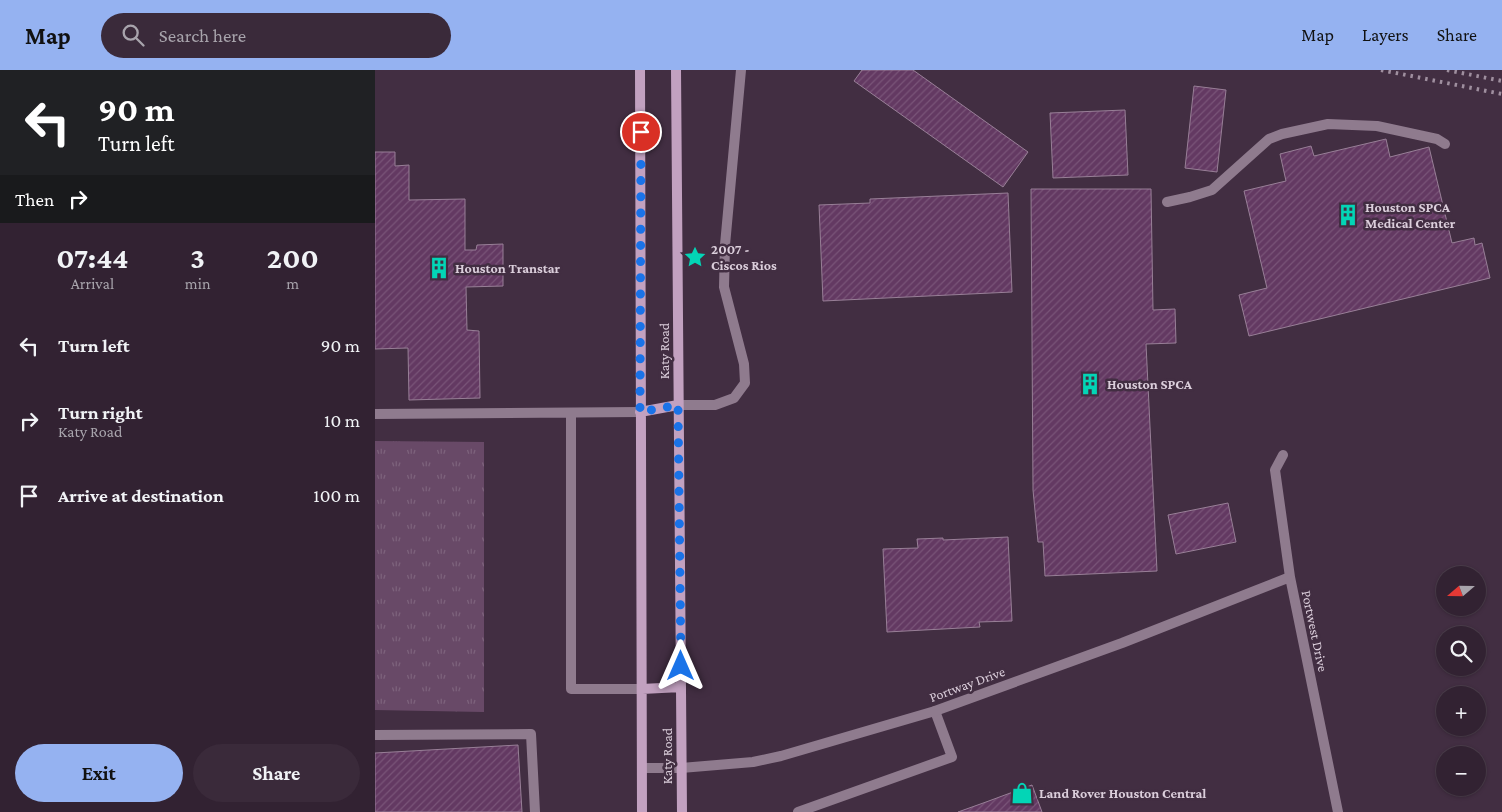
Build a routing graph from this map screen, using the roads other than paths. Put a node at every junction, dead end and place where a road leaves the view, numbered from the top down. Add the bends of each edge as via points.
1 (640, 70) edge
2 (676, 70) edge
3 (741, 70) edge
4 (1445, 144) dead end
5 (1167, 202) dead end
6 (678, 405) junction
7 (640, 412) junction
8 (375, 414) edge
9 (571, 414) junction
10 (1283, 455) dead end
11 (1290, 576) junction
12 (681, 687) junction
13 (642, 689) junction
14 (935, 711) junction
15 (375, 735) edge
16 (642, 768) junction
17 (681, 768) junction
18 (535, 812) edge
19 (642, 812) edge
20 (682, 812) edge
21 (798, 812) edge
22 (1338, 812) edge

1 - 7 main road, Katy Road
2 - 6 main road, Katy Road
3 - 6 street via 724,287 744,364 745,383 734,398 715,405
4 - 5 street via 1437,139 1377,126 1328,124 1269,139 1212,190
6 - 7 main road
6 - 12 main road, Katy Road
7 - 9 street
7 - 13 main road, Katy Road
8 - 9 street
9 - 13 street via 571,689
10 - 11 street, Portwest Drive via 1275,470
11 - 14 street, Portway Drive via 1122,643
11 - 22 street, Portwest Drive
12 - 13 main road
12 - 17 main road, Katy Road
13 - 16 main road, Katy Road
14 - 17 street, Portway Drive via 781,756 753,762
14 - 21 street via 952,757
15 - 18 street via 531,734
16 - 17 street, Portway Drive
16 - 19 main road, Katy Road
17 - 20 main road, Katy Road

